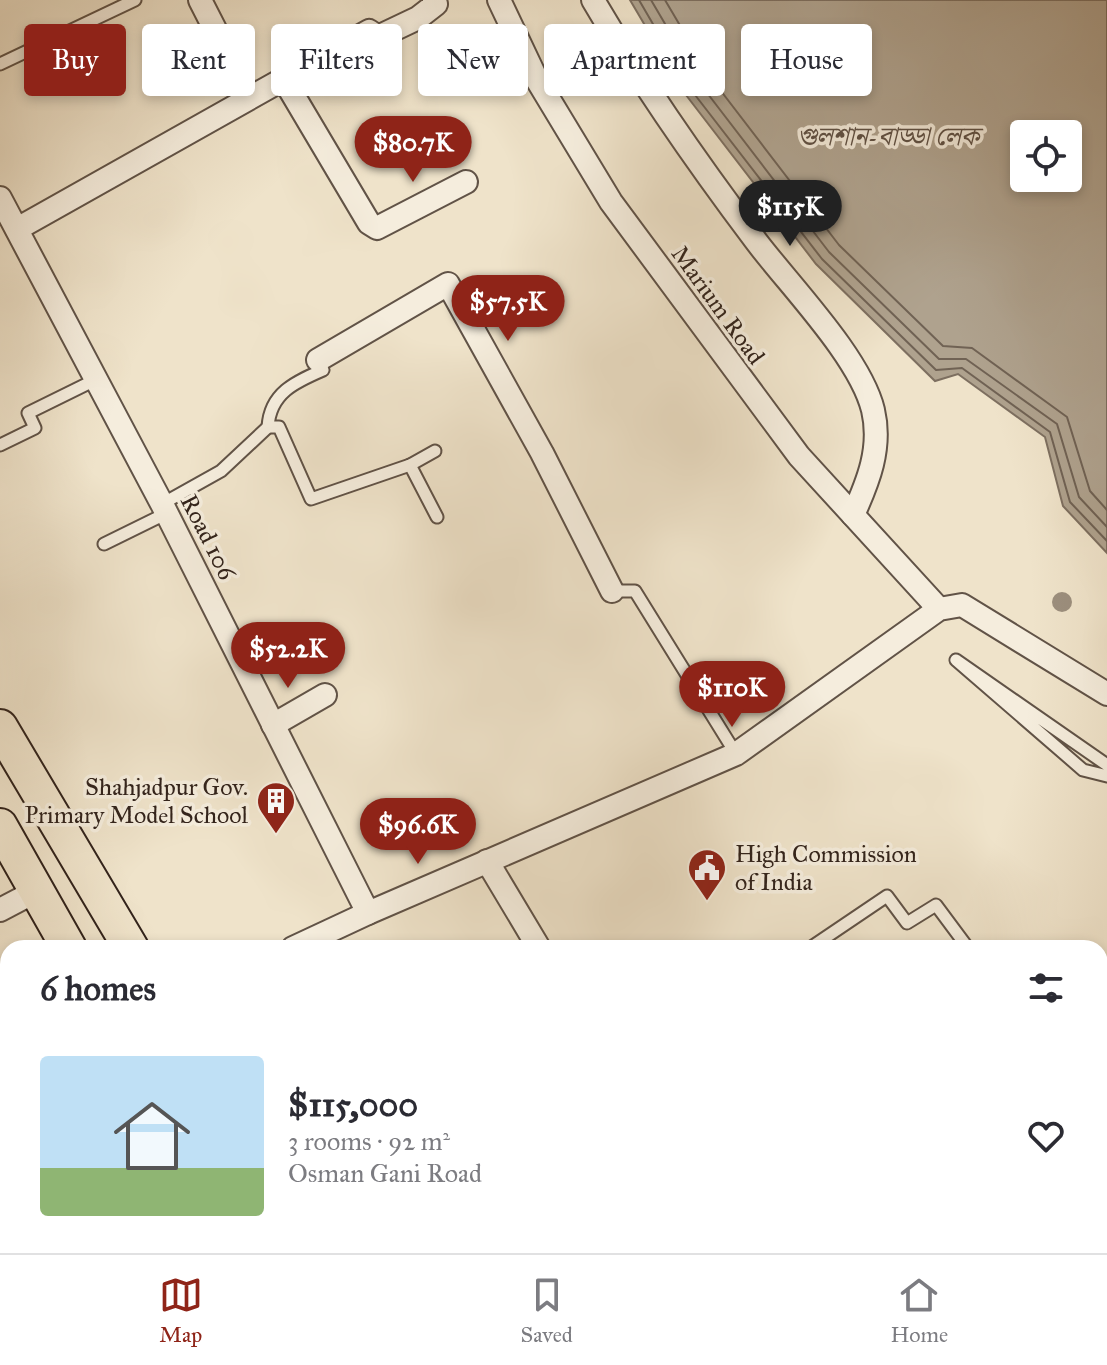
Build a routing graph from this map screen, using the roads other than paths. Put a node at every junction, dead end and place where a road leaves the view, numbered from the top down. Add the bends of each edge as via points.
1 (135, 0) edge
2 (200, 0) edge
3 (434, 0) edge
4 (499, 0) edge
5 (593, 0) edge
6 (212, 24) edge
7 (402, 26) edge
8 (0, 64) edge
9 (249, 96) edge
10 (294, 96) edge
11 (466, 182) dead end
12 (0, 198) edge
13 (17, 229) junction
14 (318, 360) joint
15 (95, 380) junction
16 (268, 427) junction
17 (0, 445) edge
18 (435, 451) dead end
19 (410, 465) junction
20 (164, 508) junction
21 (853, 515) junction
22 (437, 517) dead end
23 (104, 544) dead end
24 (612, 591) joint
25 (939, 609) junction
26 (1107, 694) edge
27 (325, 695) dead end
28 (273, 725) junction
29 (0, 727) edge
30 (736, 754) junction
31 (1107, 765) edge
32 (1107, 776) edge
33 (0, 826) edge
34 (487, 861) junction
35 (38, 890) junction
36 (0, 910) edge
37 (368, 913) junction
38 (65, 940) edge
39 (126, 940) edge
40 (310, 940) edge
41 (534, 940) edge
42 (822, 940) edge
43 (962, 940) edge

1 - 8 lane
2 - 6 street
3 - 7 street via 431,9
4 - 21 street, Marium Road via 536,78 611,202 799,456
5 - 21 street via 699,164 851,363 873,409 876,443 868,482
9 - 13 street
10 - 11 street via 369,223 377,228
12 - 13 street, Road 106
13 - 15 street, Road 106
14 - 16 lane via 323,370 286,387 269,412
14 - 24 street via 448,284
15 - 17 lane via 28,413 35,428
15 - 20 street, Road 106
16 - 19 lane via 279,427 290,445 311,499
16 - 20 lane via 221,471
18 - 19 lane
19 - 22 lane
20 - 23 lane
20 - 28 street, Road 106
21 - 25 street, Marium Road
24 - 30 lane via 635,591
25 - 26 street via 962,605
25 - 30 street
27 - 28 street
28 - 37 street, Road 106
29 - 39 main road
30 - 34 street
31 - 32 lane via 956,660 1083,770
33 - 35 main road
34 - 37 street
34 - 41 street
35 - 36 street
35 - 38 main road
37 - 40 street
42 - 43 lane via 887,896 907,923 936,905

